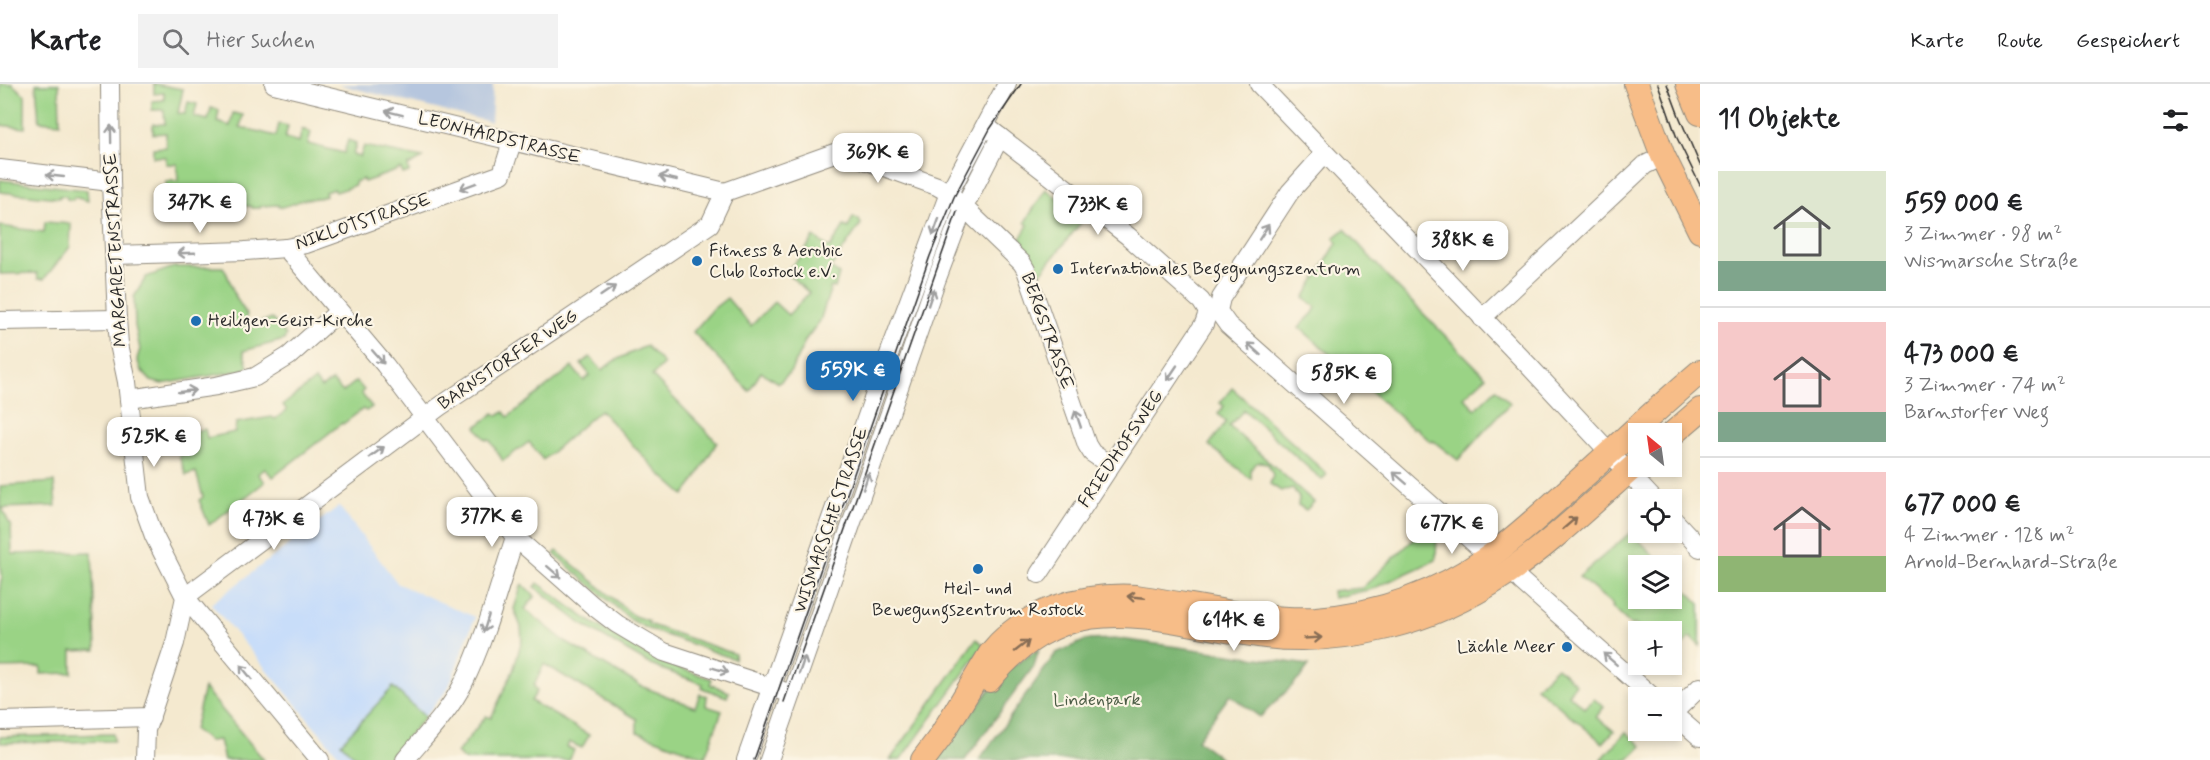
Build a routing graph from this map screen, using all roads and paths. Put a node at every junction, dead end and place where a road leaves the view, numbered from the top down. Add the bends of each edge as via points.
1 (110, 84) edge
2 (274, 84) edge
3 (1007, 84) edge
4 (1259, 84) edge
5 (1636, 84) edge
6 (1688, 84) edge
7 (1700, 113) edge
8 (985, 125) junction
9 (1000, 137) junction
10 (512, 142) junction
11 (1325, 153) junction
12 (1663, 156) junction
13 (0, 169) edge
14 (111, 182) junction
15 (724, 192) junction
16 (949, 193) junction
17 (964, 207) junction
18 (1700, 231) edge
19 (286, 248) junction
20 (115, 255) junction
21 (338, 312) junction
22 (1482, 318) junction
23 (117, 319) junction
24 (0, 321) edge
25 (1700, 372) edge
26 (129, 399) junction
27 (1700, 410) edge
28 (425, 417) junction
29 (1682, 426) edge
30 (1610, 452) junction
31 (1628, 464) edge
32 (1110, 465) junction
33 (1628, 471) edge
34 (1682, 529) edge
35 (514, 537) junction
36 (1700, 548) edge
37 (1490, 556) junction
38 (1513, 570) junction
39 (1038, 574) dead end
40 (185, 597) junction
41 (772, 687) junction
42 (1641, 687) edge
43 (1700, 687) edge
44 (792, 694) junction
45 (1682, 703) edge
46 (151, 717) junction
47 (0, 720) edge
48 (1682, 721) edge
49 (941, 736) junction
50 (1700, 737) edge
51 (145, 760) edge
52 (320, 760) edge
53 (405, 760) edge
54 (746, 760) edge
55 (769, 760) edge
56 (923, 760) edge

14 -> 1 street, MARGARETENSTRASSE
10 -> 2 street, LEONHARDSTRASSE
3 - 8 street, WISMARSCHE STRASSE
4 - 11 street
5 - 12 main road
6 - 7 main road
8 - 9 street
8 - 16 street, WISMARSCHE STRASSE
9 - 17 street, WISMARSCHE STRASSE
9 -> 32 street, FRIEDHOFSWEG via 1128,236 1208,312 1204,324
15 -> 10 street, LEONHARDSTRASSE
10 -> 19 street, NIKLOTSTRASSE via 502,174
11 - 22 street
37 -> 11 street via 1223,322 1218,311 1221,298 1290,192
12 - 18 main road
12 - 22 street via 1645,165
14 -> 13 street
14 - 20 street, MARGARETENSTRASSE
15 - 16 street, BERGSTRASSE via 840,151
28 -> 15 street, BARNSTORFER WEG via 710,224
16 - 17 street, BERGSTRASSE
16 -> 41 street, WISMARSCHE STRASSE
32 -> 17 street, BERGSTRASSE via 1087,445 1026,270
44 -> 17 street, WISMARSCHE STRASSE
19 -> 20 street, NIKLOTSTRASSE
19 - 21 street
20 - 23 street, MARGARETENSTRASSE
26 -> 21 street via 255,377 289,356
21 -> 28 street
22 - 30 street
23 - 24 street
23 - 26 street, MARGARETENSTRASSE
25 - 30 main road
26 - 40 street, MARGARETENSTRASSE via 140,497 154,536
27 - 29 main road
28 - 35 street
40 -> 28 street, BARNSTORFER WEG
30 - 31 street
30 - 37 main road
32 - 39 street, FRIEDHOFSWEG
38 -> 33 main road
34 - 36 street
35 -> 41 street via 592,605 645,641 664,652
35 -> 53 street via 463,685
37 -> 49 main road via 1434,588 1400,602 1364,613 1315,619 1274,618 1119,596 1078,600 1055,607 1001,641
42 -> 38 street via 1528,588
49 -> 38 main road via 1011,655 1033,639 1074,620 1127,614 1265,636 1316,638 1367,632 1422,617 1469,597
40 - 46 street
52 -> 40 street, MARGARETENSTRASSE
41 - 44 street
41 - 54 street, WISMARSCHE STRASSE
43 - 45 street
44 - 55 street, WISMARSCHE STRASSE
46 - 47 street
46 - 51 street
48 - 50 street
49 - 56 main road

